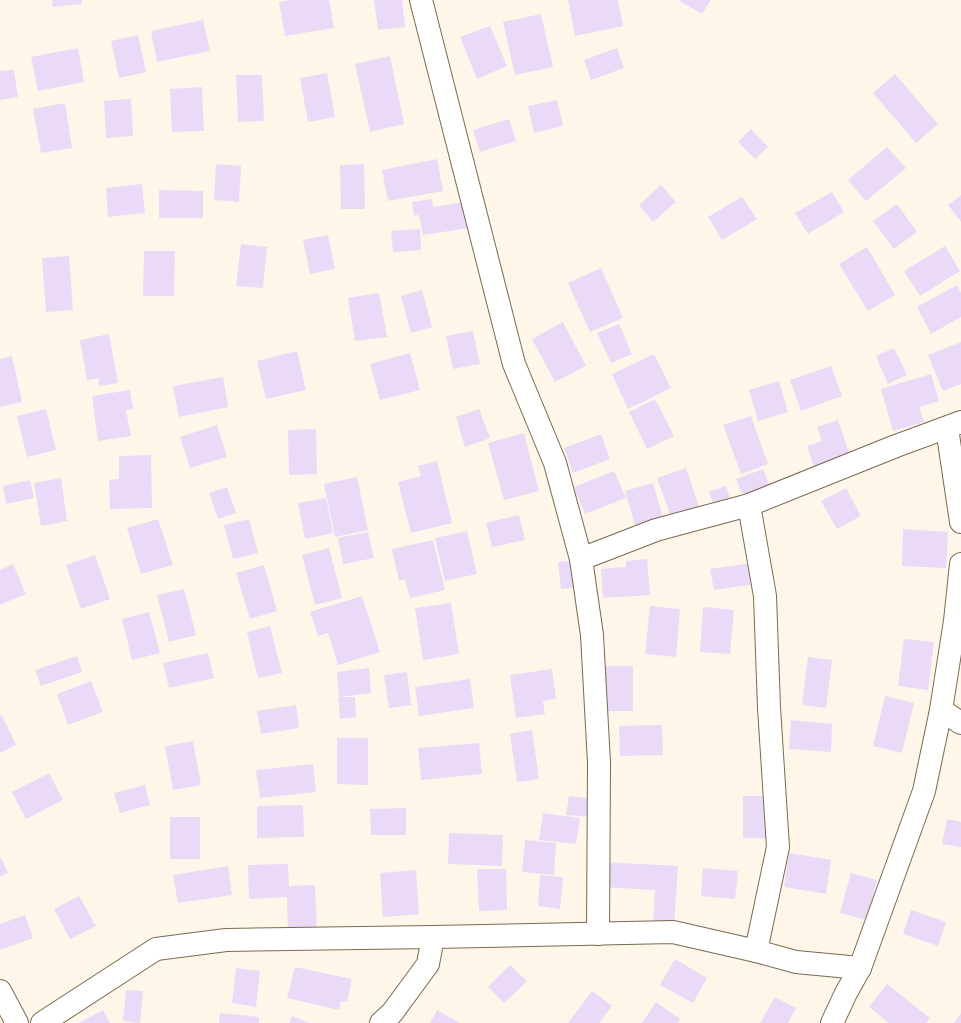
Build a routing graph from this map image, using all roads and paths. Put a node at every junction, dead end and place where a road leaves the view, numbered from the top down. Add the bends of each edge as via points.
1 (422, 0) edge
2 (954, 425) edge
3 (749, 505) junction
4 (961, 522) edge
5 (581, 559) junction
6 (961, 564) edge
7 (941, 710) junction
8 (961, 722) edge
9 (598, 934) junction
10 (433, 937) junction
11 (756, 951) junction
12 (860, 968) junction
13 (0, 991) edge
14 (393, 1020) edge
15 (17, 1023) edge
16 (42, 1023) edge
17 (832, 1023) edge

1 - 5 street via 514,364 555,463
2 - 3 street
2 - 4 street
3 - 5 street via 656,530
3 - 11 street via 765,596 778,847
5 - 9 street via 592,635 599,763
6 - 7 street
7 - 8 street
7 - 12 street via 924,791
9 - 10 street
9 - 11 street via 673,932
10 - 14 street via 428,964
10 - 16 street via 226,940 156,949
11 - 12 street via 796,962
12 - 17 street
13 - 15 street

